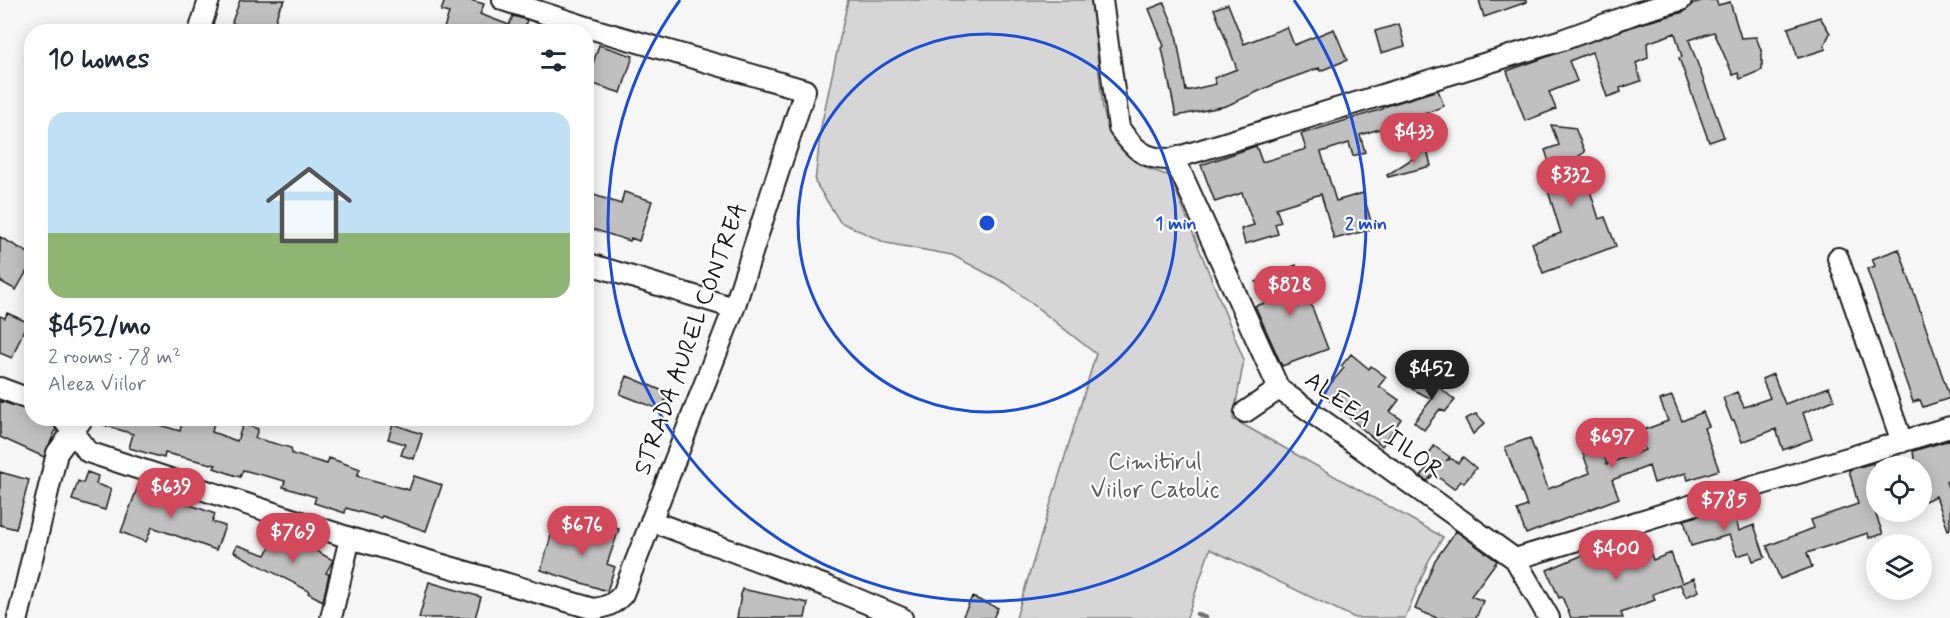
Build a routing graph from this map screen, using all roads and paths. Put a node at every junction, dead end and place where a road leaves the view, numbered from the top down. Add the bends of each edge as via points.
1 (209, 0) edge
2 (503, 0) edge
3 (1102, 0) edge
4 (1681, 0) edge
5 (202, 24) edge
6 (577, 24) edge
7 (594, 29) edge
8 (1172, 159) junction
9 (1838, 258) dead end
10 (594, 265) edge
11 (734, 308) junction
12 (0, 388) edge
13 (1279, 389) junction
14 (24, 397) edge
15 (1245, 412) dead end
16 (71, 426) edge
17 (75, 426) edge
18 (1950, 427) edge
19 (1902, 442) junction
20 (651, 521) junction
21 (350, 538) junction
22 (1515, 559) junction
23 (18, 618) edge
24 (331, 618) edge
25 (902, 618) edge
26 (1549, 618) edge

1 - 5 street
2 - 6 street, STRADA AUREL CONTREA
3 - 8 street via 1119,128 1142,153 1151,158
4 - 8 street
7 - 11 street, STRADA AUREL CONTREA via 805,90
8 - 13 street, ALEEA VIILOR
9 - 19 street
10 - 11 street
11 - 20 street, STRADA AUREL CONTREA
12 - 14 street
13 - 15 street
13 - 22 street, ALEEA VIILOR
16 - 23 street via 57,453
17 - 21 street via 88,452
18 - 19 street
19 - 22 street
20 - 21 street, STRADA AUREL CONTREA via 623,594 607,607 594,609
20 - 25 street
21 - 24 street
22 - 26 street, ALEEA VIILOR

